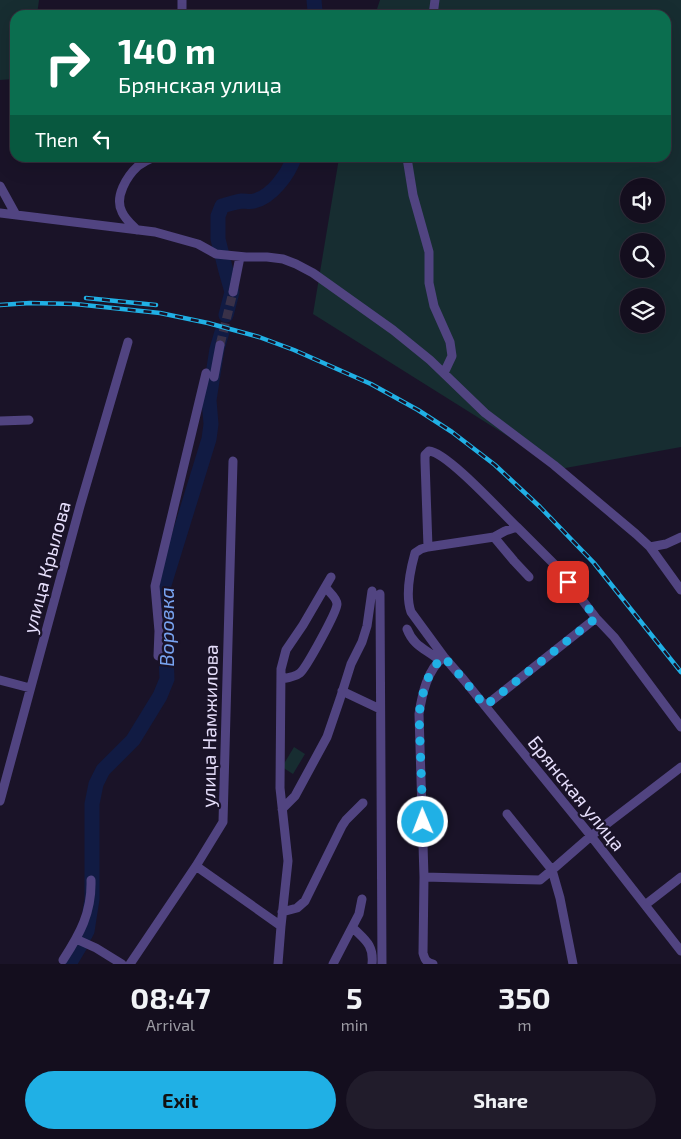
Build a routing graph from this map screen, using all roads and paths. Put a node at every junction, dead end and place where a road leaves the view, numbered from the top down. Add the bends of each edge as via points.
1 (146, 162) edge
2 (408, 162) edge
3 (0, 186) edge
4 (0, 212) edge
5 (16, 216) junction
6 (137, 230) junction
7 (240, 257) junction
8 (233, 292) tunnel mouth
9 (128, 342) dead end
10 (220, 345) tunnel mouth
11 (444, 373) junction
12 (29, 420) dead end
13 (0, 421) edge
14 (232, 461) dead end
15 (517, 527) junction
16 (494, 537) junction
17 (681, 537) edge
18 (650, 547) junction
19 (428, 548) junction
20 (331, 577) dead end
21 (529, 577) dead end
22 (326, 588) junction
23 (681, 590) edge
24 (596, 618) junction
25 (408, 628) dead end
26 (158, 656) dead end
27 (442, 659) junction
28 (281, 679) junction
29 (0, 680) edge
30 (30, 688) junction
31 (342, 691) junction
32 (485, 706) junction
33 (380, 708) junction
34 (681, 726) edge
35 (681, 768) edge
36 (0, 801) edge
37 (363, 803) dead end
38 (282, 809) junction
39 (507, 814) dead end
40 (592, 836) junction
41 (196, 866) junction
42 (552, 870) junction
43 (424, 877) junction
44 (681, 877) edge
45 (91, 880) dead end
46 (362, 899) dead end
47 (646, 905) junction
48 (282, 912) junction
49 (281, 926) junction
50 (353, 928) junction
51 (76, 939) junction
52 (681, 951) edge
53 (63, 960) dead end
54 (122, 964) edge
55 (130, 964) edge
56 (278, 964) edge
57 (333, 964) edge
58 (372, 964) edge
59 (382, 964) edge
60 (433, 964) edge
61 (572, 964) edge

1 - 6 street via 128,178 120,200 120,210
2 - 11 street via 413,196 429,252 429,283 434,306 450,342 452,356
3 - 5 street
4 - 5 street
5 - 6 street
6 - 7 street via 198,244 216,254
7 - 8 street
7 - 11 street via 283,260 313,272 393,330
9 - 30 street, улица Крылова
10 - 26 street via 156,586
11 - 18 street via 485,413 554,465
12 - 13 street
14 - 41 street, улица Намжилова via 223,822
15 - 16 street
15 - 19 street via 455,467 436,453 429,452 425,455
15 - 24 street via 557,567
16 - 19 street
16 - 21 street
17 - 18 street
18 - 23 street
19 - 27 street via 415,553 408,604
20 - 22 street
22 - 28 street via 286,650
22 - 28 street via 337,601 328,624 305,668 298,674
24 - 32 street
24 - 34 street
25 - 27 street via 416,644
27 - 32 street, Брянская улица
27 - 43 street via 429,676 419,714
28 - 38 street
29 - 30 street
30 - 36 street, улица Крылова
31 - 33 street
31 - 33 street via 362,642 376,592
31 - 38 street via 327,737 294,796
32 - 40 street, Брянская улица
33 - 59 street
35 - 40 street
37 - 48 street via 342,826 305,901 297,908
38 - 48 street via 288,861
39 - 42 street
40 - 42 street
40 - 47 street, Брянская улица
41 - 49 street
41 - 55 street, улица Намжилова
42 - 43 street via 540,880
42 - 61 street
43 - 60 street via 423,953 425,960
44 - 47 street
45 - 51 street via 88,910
46 - 50 street
47 - 52 street, Брянская улица
48 - 49 street
49 - 56 street
50 - 57 street
50 - 58 street via 369,945
51 - 53 street
51 - 54 street

